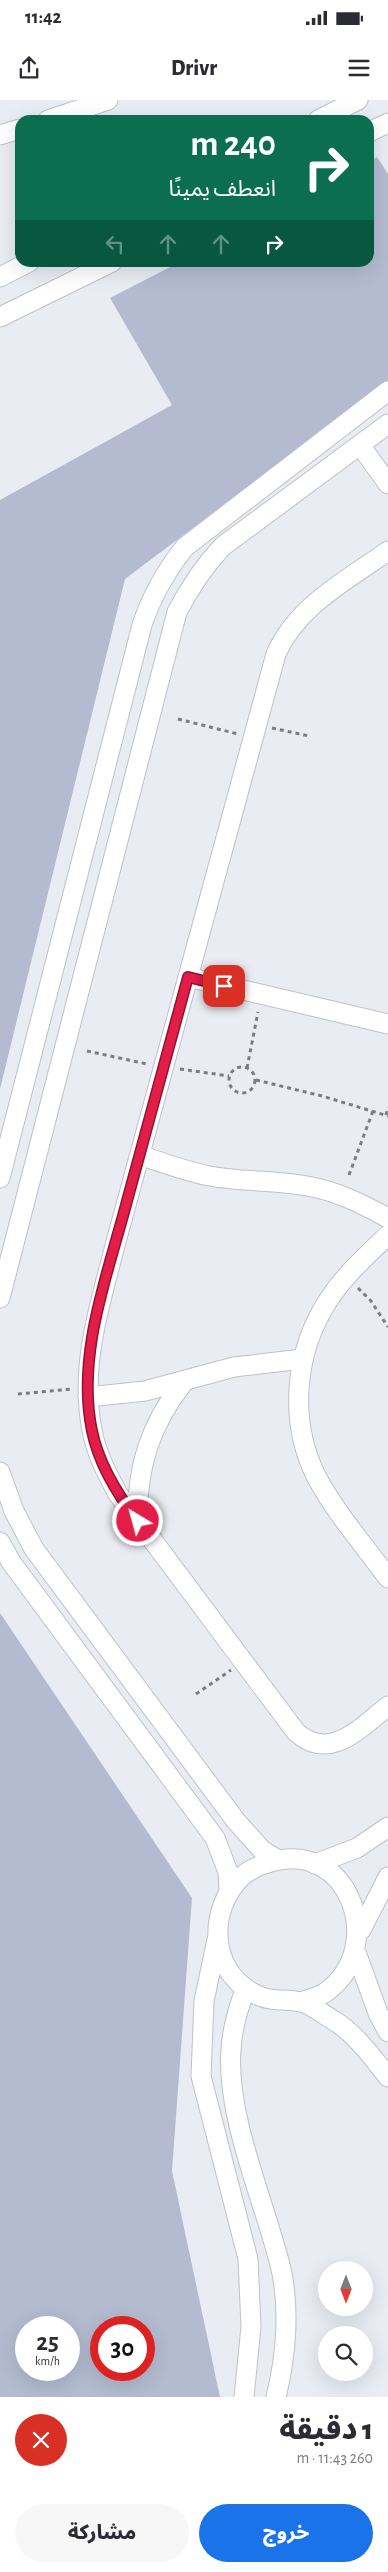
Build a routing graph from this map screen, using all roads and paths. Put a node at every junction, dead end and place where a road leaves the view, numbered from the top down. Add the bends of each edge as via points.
1 (108, 100) edge
2 (358, 100) edge
3 (63, 115) edge
4 (328, 115) edge
5 (388, 123) edge
6 (15, 130) edge
7 (374, 130) edge
8 (0, 135) edge
9 (19, 267) edge
10 (88, 268) edge
11 (0, 277) edge
12 (0, 317) edge
13 (388, 391) edge
14 (386, 431) edge
15 (360, 445) junction
16 (388, 484) edge
17 (388, 551) edge
18 (178, 719) dead end
19 (255, 731) junction
20 (309, 736) dead end
21 (188, 977) junction
22 (258, 1012) dead end
23 (388, 1024) edge
24 (87, 1051) dead end
25 (164, 1067) junction
26 (247, 1068) junction
27 (229, 1076) junction
28 (256, 1080) junction
29 (388, 1107) edge
30 (373, 1111) junction
31 (387, 1116) edge
32 (140, 1155) junction
33 (349, 1175) dead end
34 (0, 1178) edge
35 (388, 1218) edge
36 (388, 1235) edge
37 (347, 1276) junction
38 (0, 1298) edge
39 (388, 1327) edge
40 (303, 1359) junction
41 (183, 1383) junction
42 (88, 1393) junction
43 (18, 1394) dead end
44 (0, 1472) edge
45 (138, 1521) junction
46 (0, 1542) edge
47 (388, 1578) edge
48 (244, 1661) junction
49 (196, 1694) dead end
50 (388, 1706) edge
51 (388, 1827) edge
52 (278, 1860) junction
53 (315, 1864) junction
54 (388, 1877) edge
55 (229, 1890) junction
56 (361, 1930) junction
57 (217, 1939) junction
58 (357, 1955) junction
59 (246, 1988) junction
60 (302, 2002) junction
61 (388, 2032) edge
62 (388, 2077) edge
63 (244, 2397) edge
64 (276, 2397) edge

1 - 3 street
2 - 4 street
5 - 7 street
6 - 8 street
9 - 11 street
10 - 12 street
13 - 34 street via 185,547 166,570 151,597
14 - 15 street
15 - 16 street
15 - 38 street via 223,546 204,566 177,612
17 - 19 street via 312,606 287,632 276,654
18 - 19 path
19 - 20 path
19 - 21 street
21 - 23 street
21 - 25 street
22 - 26 path
24 - 25 path
25 - 27 path
25 - 32 street
26 - 27 path via 235,1069
26 - 28 path
27 - 28 path via 232,1089 240,1093 253,1089
28 - 30 path
29 - 31 path
30 - 31 path
30 - 33 path
32 - 35 street via 208,1176 324,1189 346,1196
32 - 42 street via 95,1326 88,1361
36 - 37 street
37 - 39 path via 371,1301
37 - 40 street via 318,1317
40 - 41 street via 234,1367
40 - 47 street via 300,1418 308,1456 325,1492
41 - 42 street via 145,1392
41 - 45 street via 158,1418 145,1451 139,1479
42 - 43 path
42 - 45 street via 92,1431 102,1464
44 - 52 street via 14,1511 34,1548 236,1821 262,1850
45 - 48 street
46 - 55 street via 81,1659 215,1838 228,1872
48 - 49 path
48 - 50 street via 296,1732 309,1741 326,1744 342,1741
51 - 53 street via 357,1848
52 - 53 street
52 - 55 street via 242,1876
53 - 56 street via 348,1890 357,1909
54 - 56 street
55 - 57 street via 221,1905
56 - 58 street
57 - 59 street via 221,1956 233,1977
57 - 63 street via 204,2001 201,2076 248,2260 250,2327
58 - 60 street via 344,1977 325,1993
58 - 61 street
59 - 60 street via 276,2002
59 - 64 street via 234,2029 230,2071 237,2112 281,2270 286,2325
60 - 62 street via 336,2022

